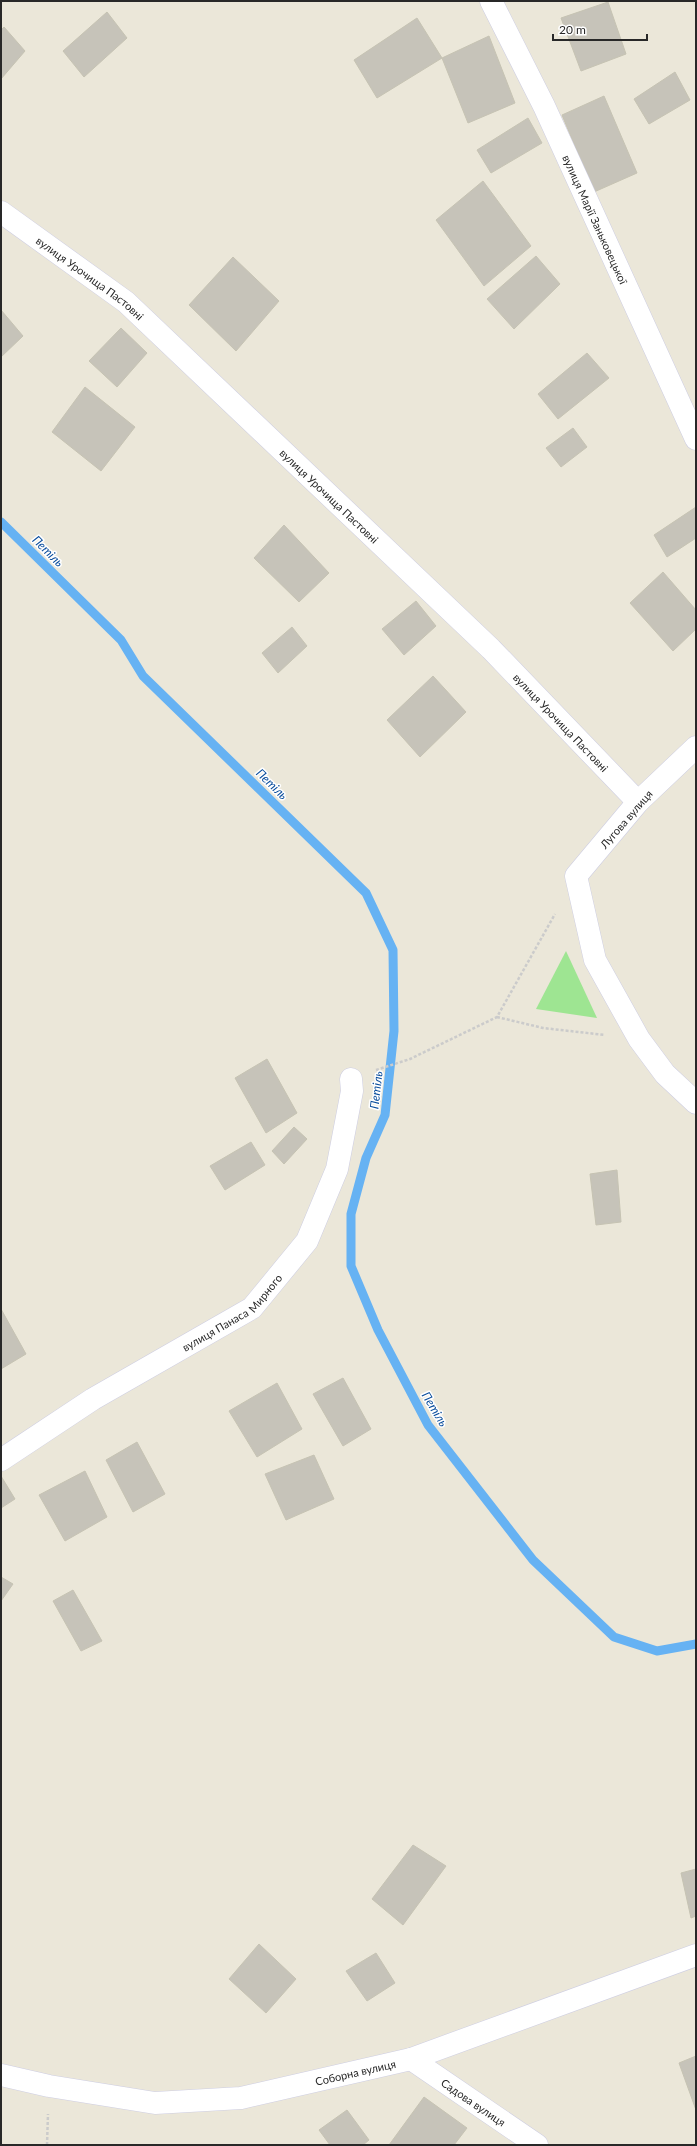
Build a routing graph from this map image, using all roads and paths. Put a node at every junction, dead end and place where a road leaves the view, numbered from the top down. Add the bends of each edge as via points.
1 (491, 1) edge
2 (1, 212) edge
3 (696, 438) edge
4 (696, 747) edge
5 (638, 802) junction
6 (576, 876) junction
7 (497, 1017) junction
8 (639, 1039) junction
9 (351, 1079) joint
10 (696, 1104) edge
11 (1, 1460) edge
12 (696, 1955) edge
13 (411, 2059) junction
14 (1, 2075) edge
15 (536, 2145) edge

1 - 3 street, вулиця Марії Заньковецької via 544,106
2 - 5 street, вулиця Урочища Пастовні via 126,302 491,649
4 - 5 street, Лугова вулиця
5 - 6 street, Лугова вулиця
6 - 7 path
6 - 8 street via 596,960
7 - 8 path via 543,1028
7 - 9 path via 410,1059
8 - 10 street via 665,1074
9 - 11 street, вулиця Панаса Мирного via 352,1091 337,1169 307,1241 252,1308 93,1399
12 - 13 street, Соборна вулиця
13 - 14 street, Соборна вулиця via 241,2098 155,2103 49,2086
13 - 15 street, Садова вулиця

